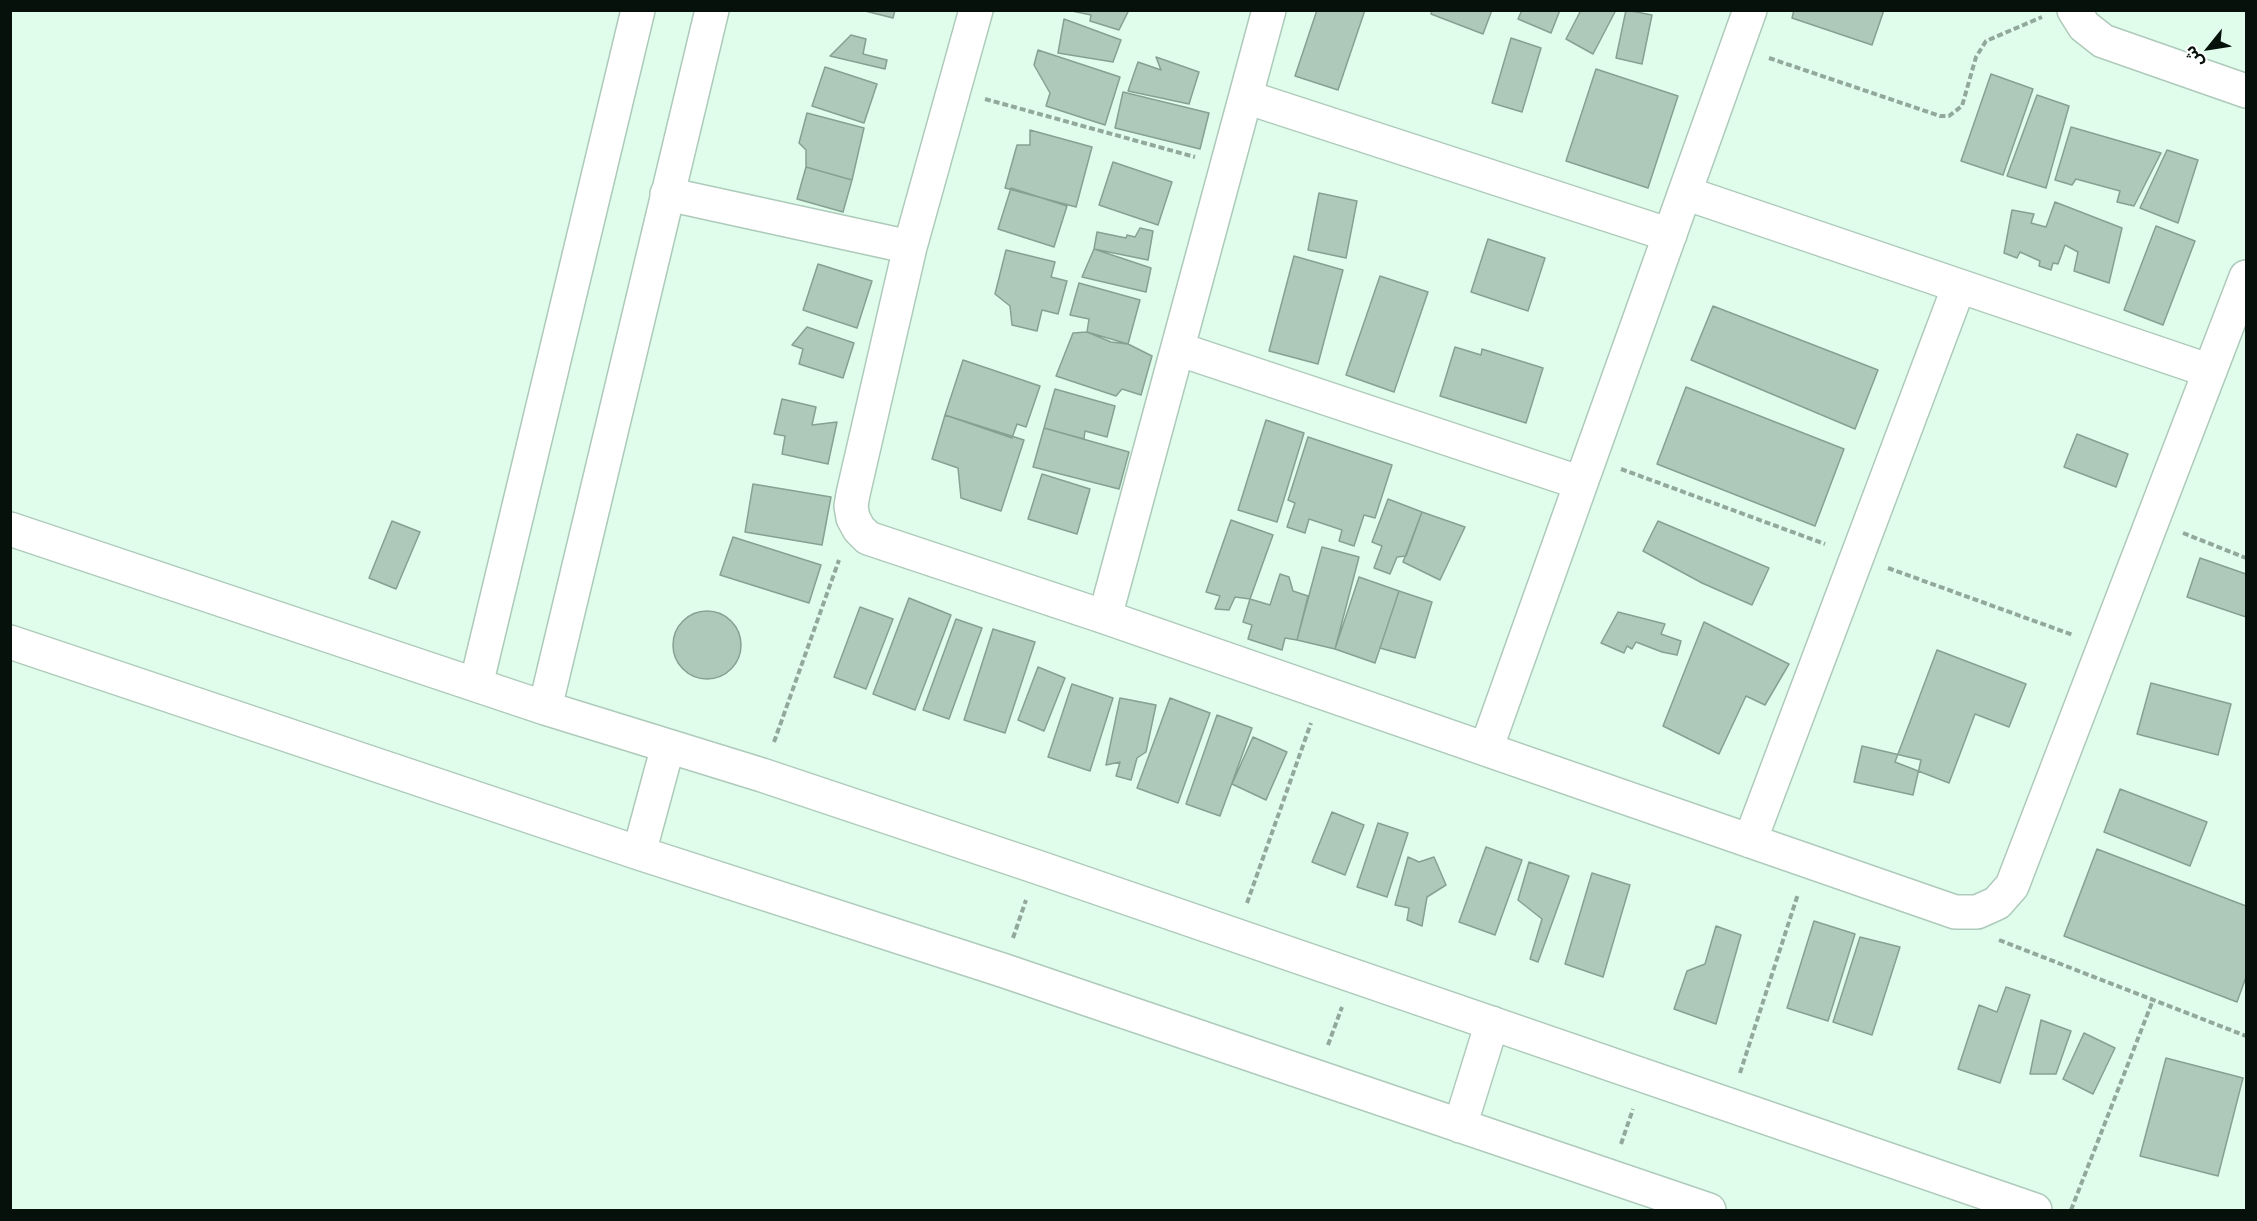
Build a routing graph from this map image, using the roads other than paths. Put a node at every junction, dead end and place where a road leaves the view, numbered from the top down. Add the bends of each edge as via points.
1 (638, 10) edge
2 (712, 10) edge
3 (976, 10) edge
4 (1269, 10) edge
5 (1750, 10) edge
6 (2061, 12) edge
7 (2247, 92) edge
8 (1246, 97) junction
9 (1685, 193) junction
10 (667, 194) junction
11 (1670, 235) junction
12 (910, 247) junction
13 (2247, 277) edge
14 (1959, 286) junction
15 (1178, 349) junction
16 (2210, 371) junction
17 (1581, 483) junction
18 (10, 529) edge
19 (1106, 617) junction
20 (10, 642) edge
21 (476, 685) junction
22 (545, 708) junction
23 (668, 746) junction
24 (1486, 749) junction
25 (1750, 841) junction
26 (639, 853) junction
27 (1492, 1023) junction
28 (1460, 1126) junction
29 (1709, 1210) edge
30 (2035, 1210) edge

1 - 21 street
2 - 10 street
3 - 12 street
4 - 8 street
5 - 9 street
6 - 7 street via 2103,41
8 - 11 street
8 - 15 street
9 - 11 street
9 - 14 street
10 - 12 street
10 - 22 street
11 - 17 street
12 - 19 street via 853,494 854,520 859,529 879,543
13 - 16 street
14 - 16 street
14 - 25 street
15 - 17 street
15 - 19 street
16 - 25 street via 2012,886 1997,903 1977,912 1955,912
17 - 24 street
18 - 21 street
19 - 24 street
20 - 26 street
21 - 22 street
22 - 23 street
23 - 26 street
23 - 27 street
24 - 25 street
26 - 28 street via 1002,970
27 - 28 street
27 - 30 street
28 - 29 street

